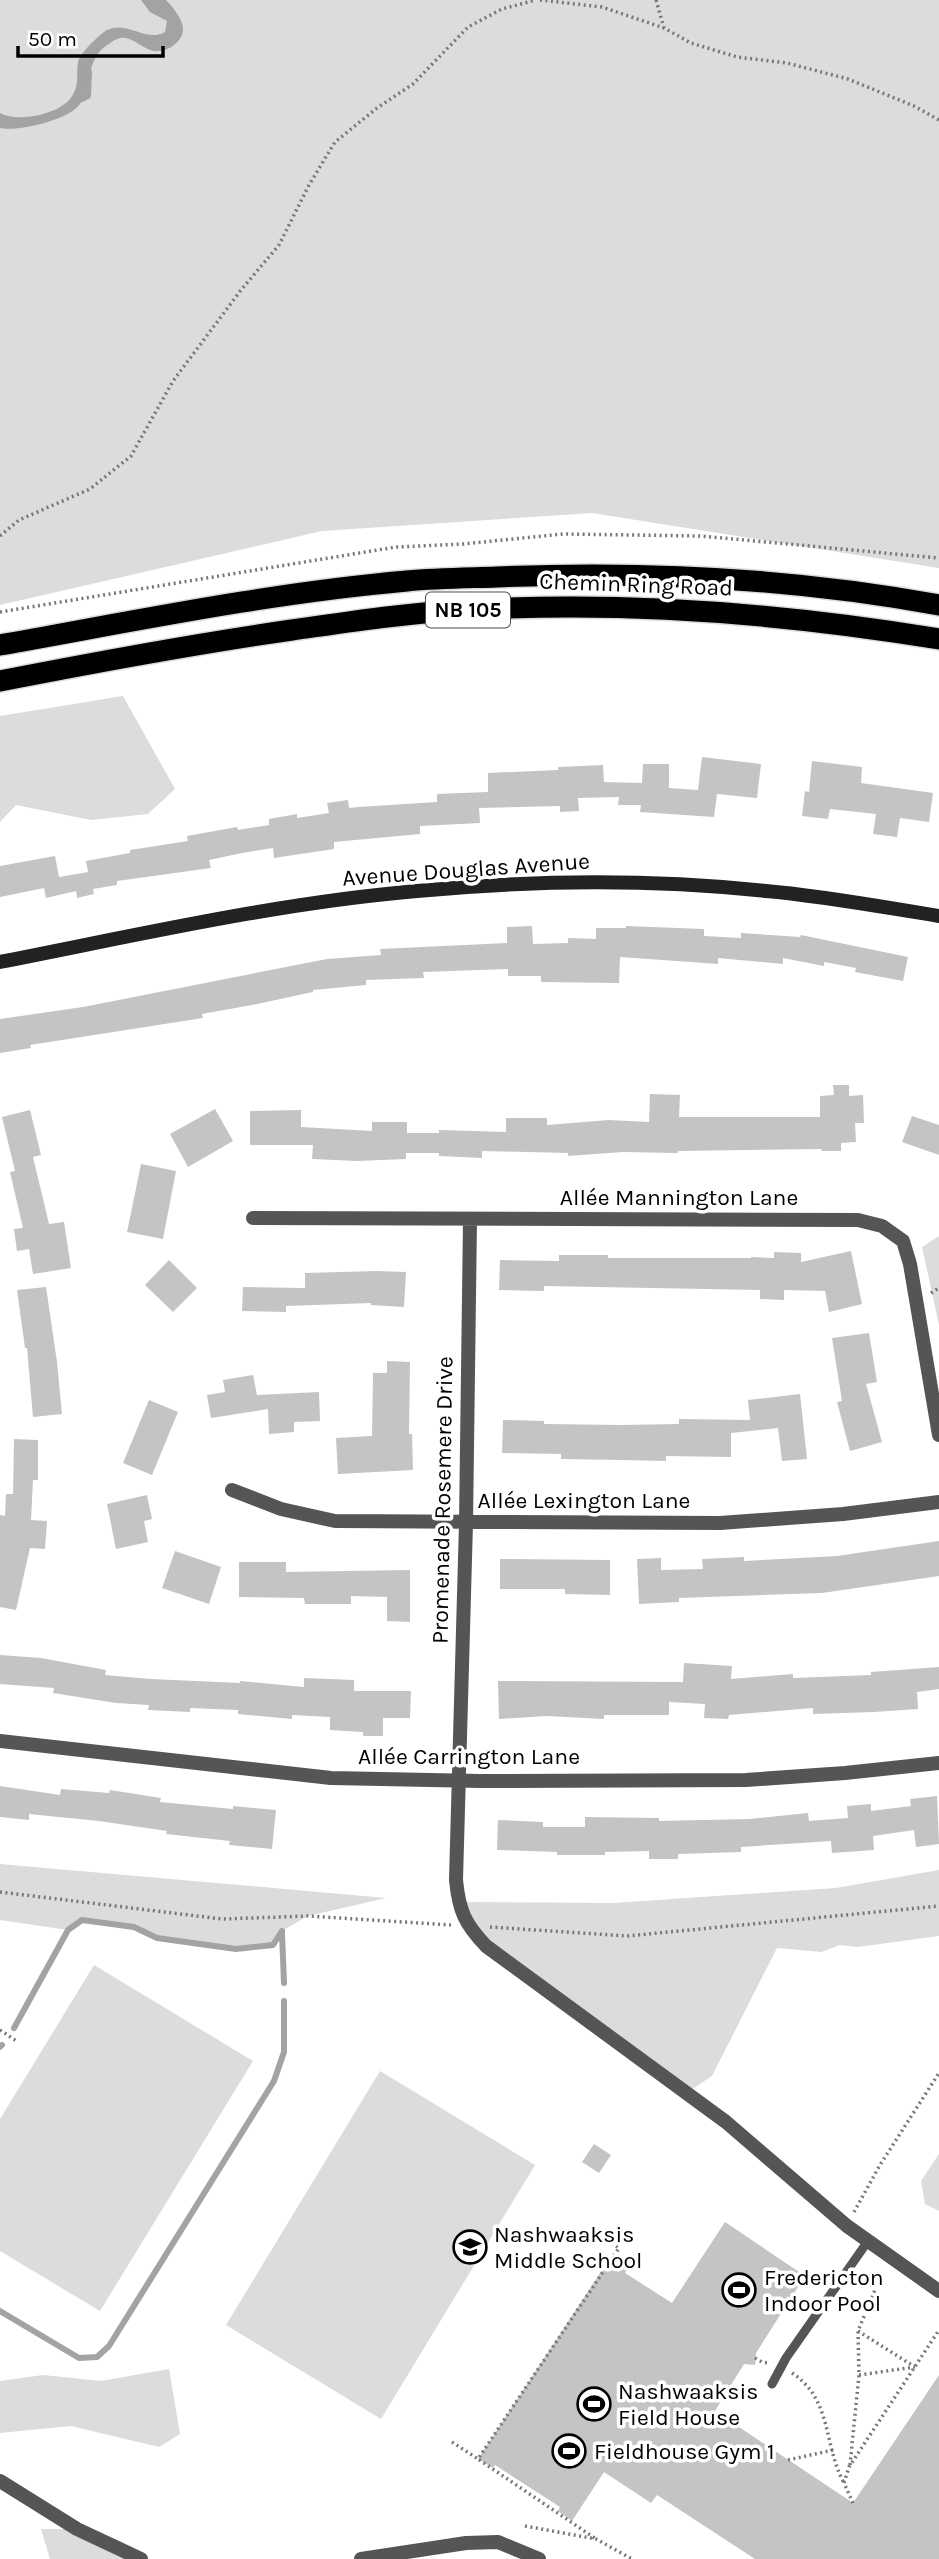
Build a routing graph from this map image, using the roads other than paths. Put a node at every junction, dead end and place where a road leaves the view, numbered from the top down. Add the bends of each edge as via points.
1 (939, 605) edge
2 (939, 639) edge
3 (0, 645) edge
4 (0, 681) edge
5 (939, 916) edge
6 (0, 961) edge
7 (253, 1219) dead end
8 (470, 1220) junction
9 (939, 1435) edge
10 (232, 1490) dead end
11 (939, 1502) edge
12 (466, 1523) junction
13 (0, 1741) edge
14 (939, 1763) edge
15 (458, 1780) junction
16 (868, 2241) junction
17 (939, 2291) edge
18 (772, 2384) dead end
19 (0, 2481) edge
20 (141, 2559) edge
21 (361, 2559) edge
22 (538, 2559) edge

1 - 3 highway, Chemin Ring Road / NB 105 via 724,578 568,574 408,580 254,600
2 - 4 highway, Chemin Ring Road / NB 105 via 851,624 723,611 604,607 475,610 368,619 167,648
5 - 6 street, Avenue Douglas Avenue via 768,891 680,884 496,885 326,902
7 - 8 street, Allée Mannington Lane
8 - 9 street, Allée Mannington Lane via 858,1220 883,1226 903,1241 910,1264
8 - 12 street, Promenade Rosemere Drive
10 - 12 street, Allée Lexington Lane via 281,1510 335,1521
11 - 12 street, Allée Lexington Lane via 720,1523
12 - 15 street, Promenade Rosemere Drive
13 - 15 street, Allée Carrington Lane via 331,1778
14 - 15 street, Allée Carrington Lane via 746,1780
15 - 16 street, Promenade Rosemere Drive via 456,1880 467,1926 486,1946 726,2122
16 - 17 street
16 - 18 lane
19 - 20 street via 77,2529
21 - 22 street via 498,2542

